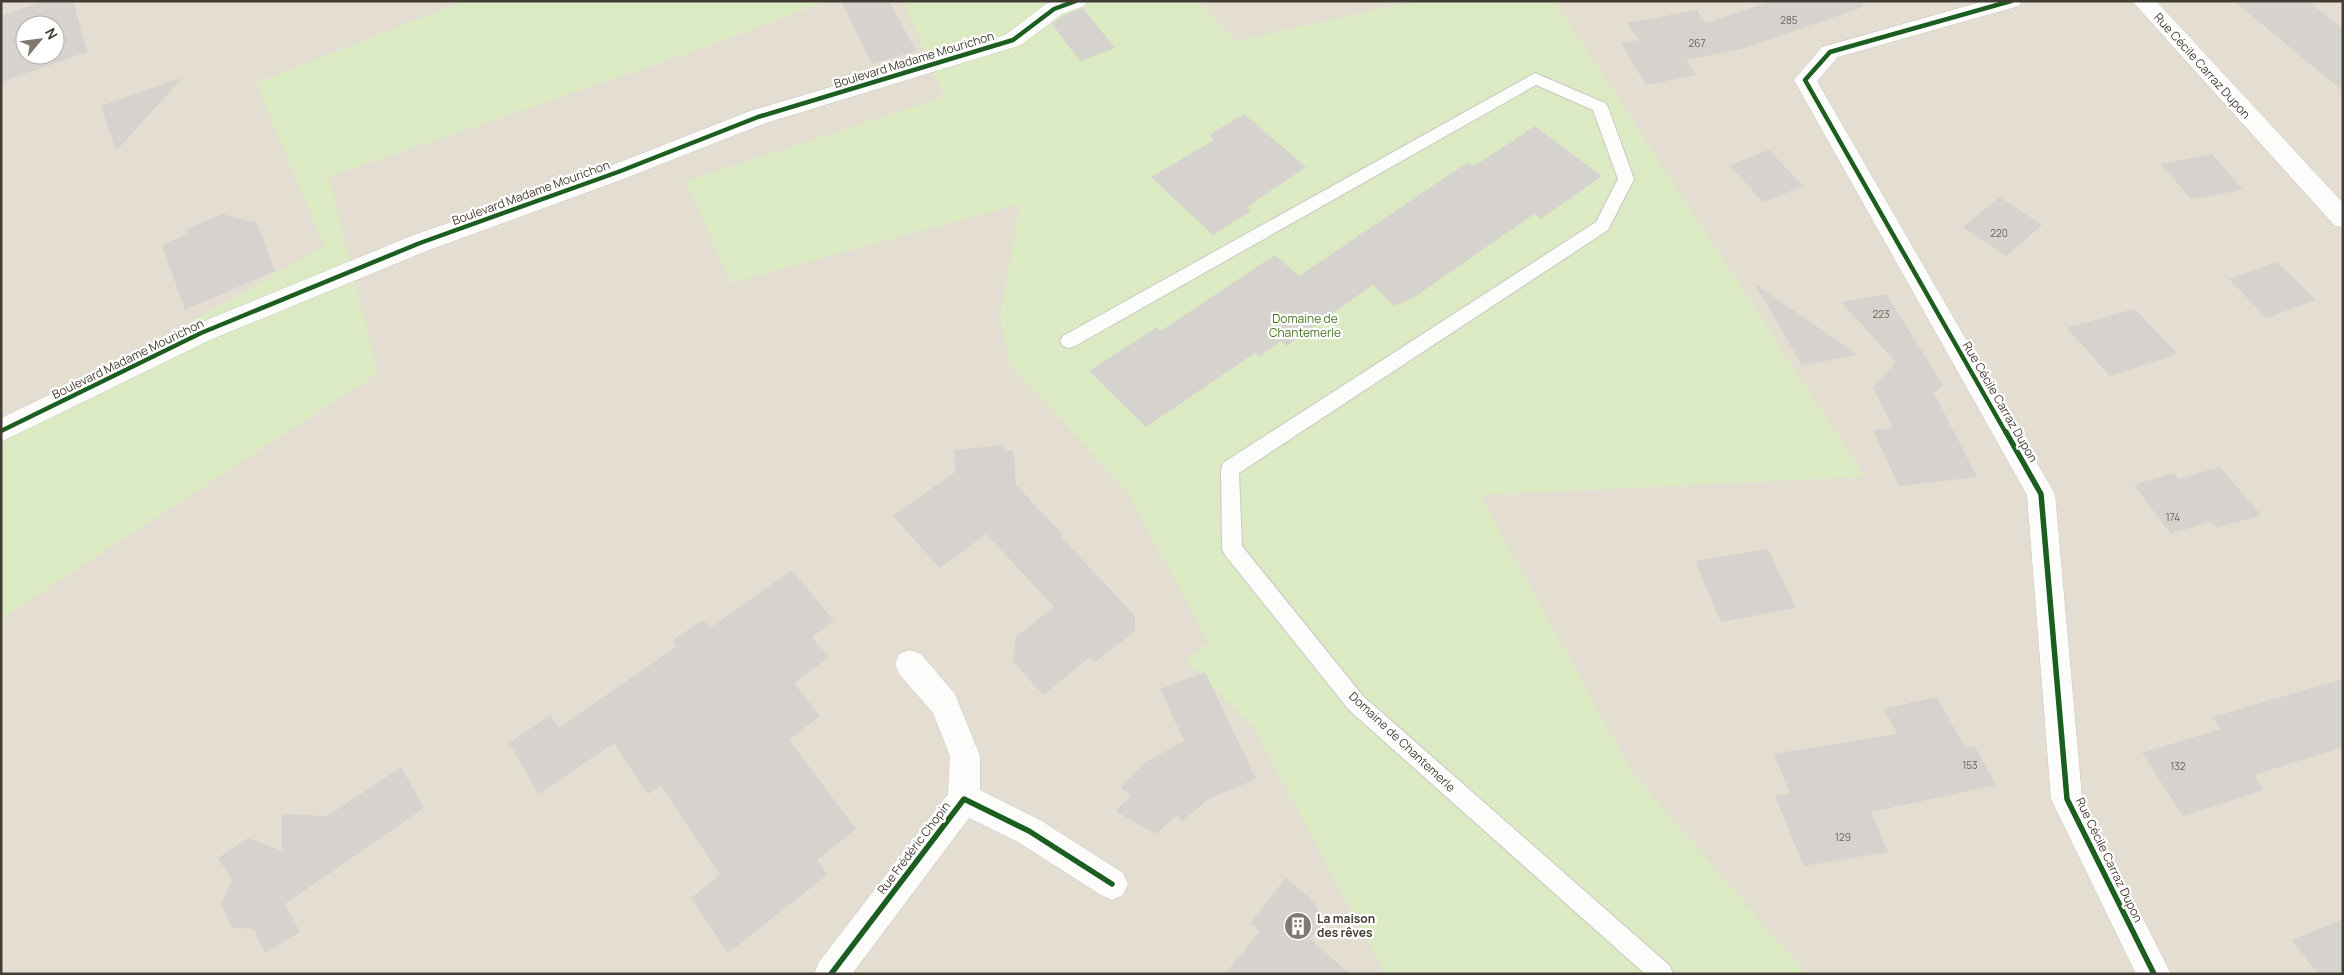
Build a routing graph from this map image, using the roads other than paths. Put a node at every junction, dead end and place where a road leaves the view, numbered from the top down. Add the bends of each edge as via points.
1 (1076, 1) edge
2 (2010, 1) edge
3 (2143, 1) edge
4 (2343, 219) edge
5 (1069, 341) dead end
6 (1, 431) edge
7 (910, 664) dead end
8 (964, 799) junction
9 (1112, 884) dead end
10 (831, 974) edge
11 (1662, 974) edge
12 (2154, 974) edge

1 - 6 street, Boulevard Madame Mourichon via 1054,9 1013,40 758,117 420,244 255,318 201,333
2 - 12 street, Rue Cécile Carraz Dupon via 1830,52 1805,80 2041,494 2067,799
3 - 4 street, Rue Cécile Carraz Dupon
5 - 11 lane, Domaine de Chantemerle via 1535,78 1600,107 1626,179 1602,226 1230,469 1232,549 1356,703
7 - 8 street, Rue Frédéric Chopin via 944,704 965,756
8 - 9 street, Rue Frédéric Chopin via 1029,831
8 - 10 street, Rue Frédéric Chopin

